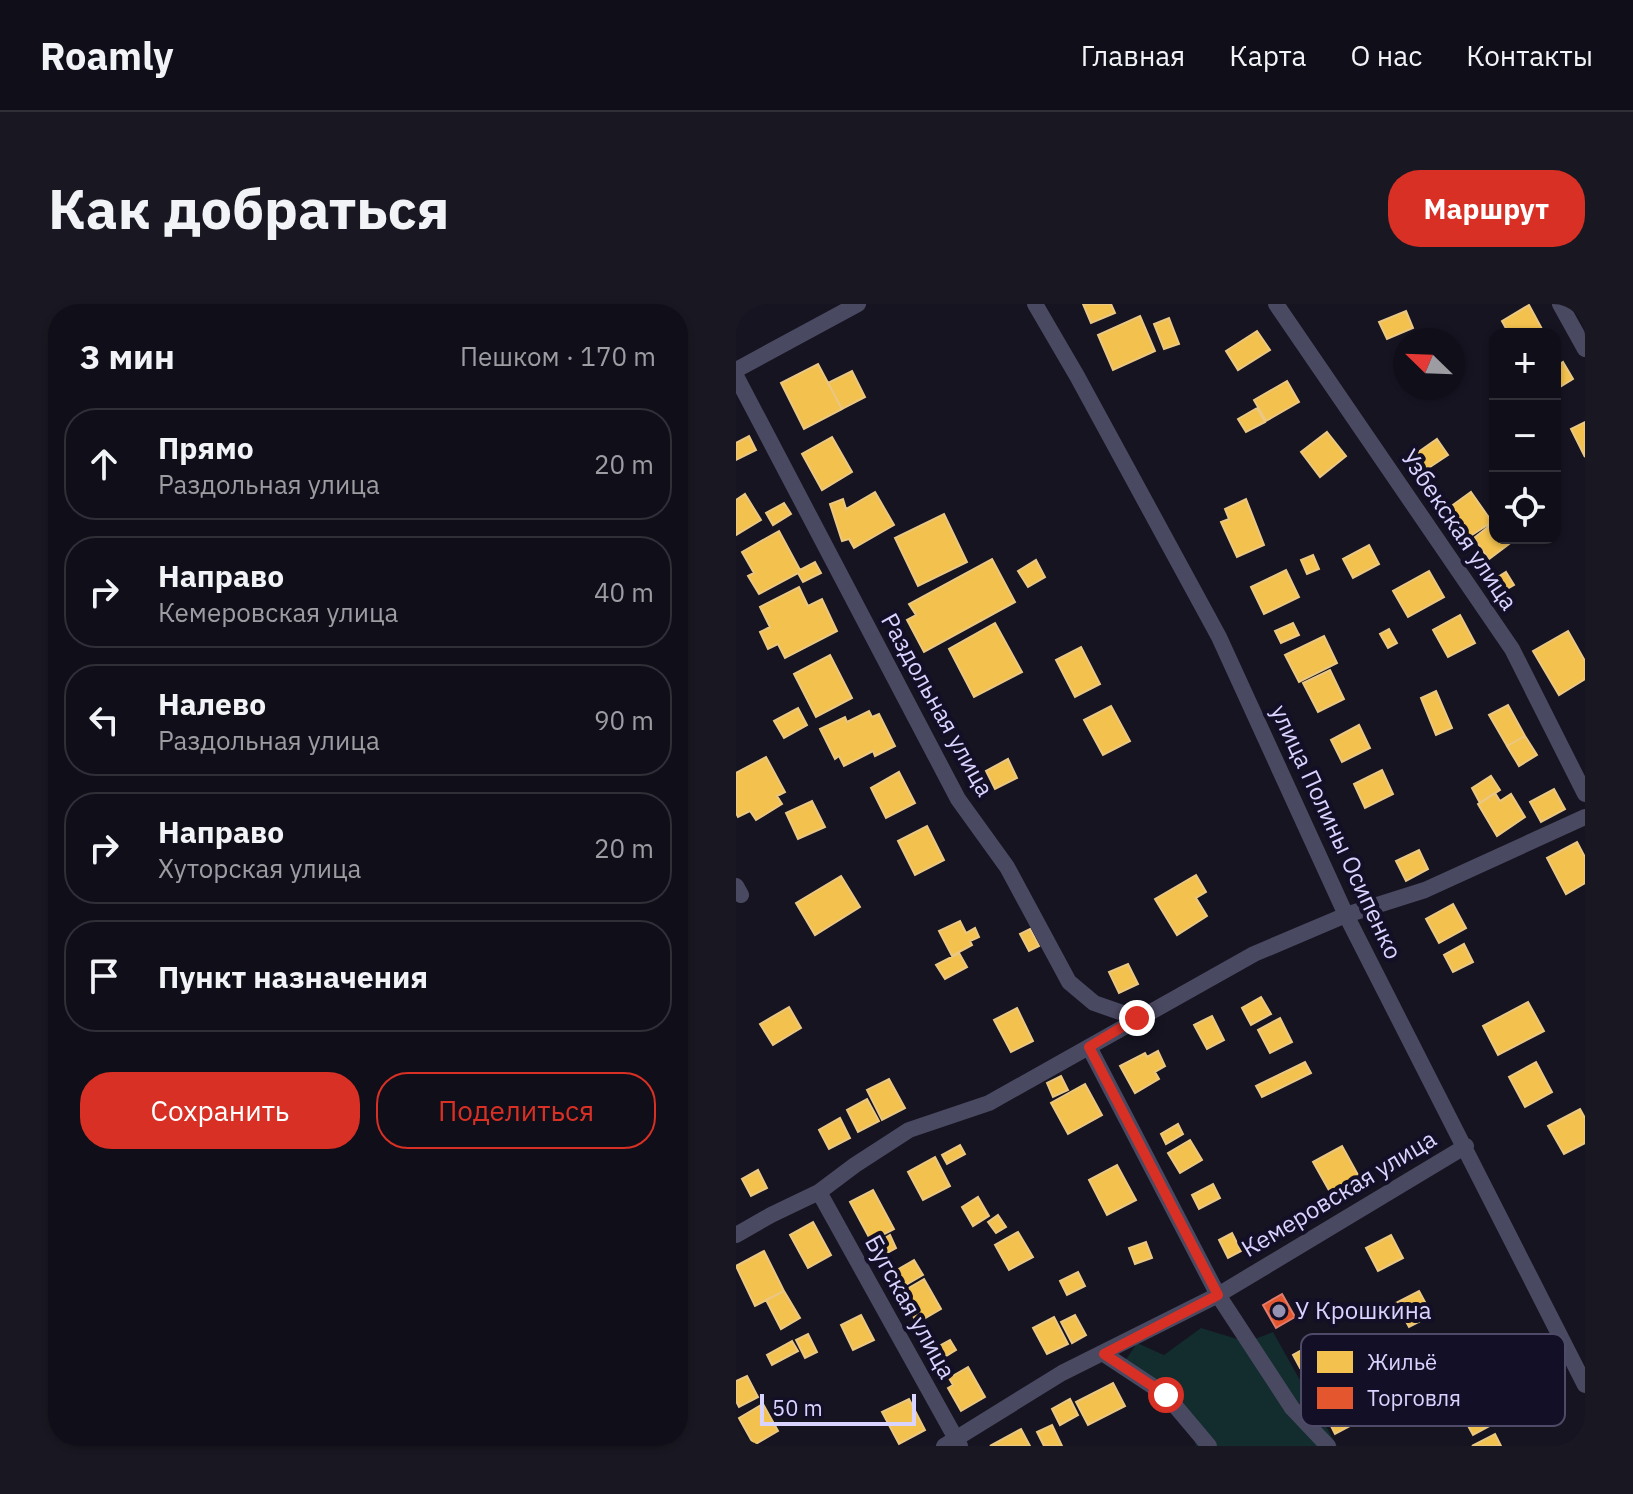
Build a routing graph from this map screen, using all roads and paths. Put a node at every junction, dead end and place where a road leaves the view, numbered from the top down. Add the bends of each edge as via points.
1 (858, 304) edge
2 (1035, 304) edge
3 (1276, 304) edge
4 (1560, 304) edge
5 (1585, 349) edge
6 (736, 370) edge
7 (736, 376) edge
8 (1585, 794) edge
9 (1585, 817) edge
10 (1346, 915) junction
11 (1137, 1018) junction
12 (1089, 1047) junction
13 (1466, 1146) junction
14 (819, 1192) junction
15 (736, 1235) edge
16 (1218, 1295) junction
17 (1560, 1334) edge
18 (1565, 1343) edge
19 (1104, 1354) junction
20 (1584, 1381) edge
21 (1301, 1418) edge
22 (1309, 1426) edge
23 (953, 1444) edge
24 (1209, 1446) edge
25 (1328, 1446) edge

1 - 6 street
2 - 10 street, улица Полины Осипенко via 1219,637
3 - 8 street, Узбекская улица via 1512,649
4 - 5 street
7 - 11 street, Раздольная улица via 958,799 1007,867 1069,982 1094,1003
9 - 10 street via 1425,890
10 - 11 street via 1254,954
10 - 13 street, улица Полины Осипенко
11 - 12 street
12 - 14 street via 989,1103 909,1130
12 - 16 street
13 - 16 street, Кемеровская улица
13 - 17 street, улица Полины Осипенко
14 - 15 street
14 - 23 street, Бугская улица
16 - 19 street, Кемеровская улица
16 - 21 street
18 - 20 street, улица Полины Осипенко
19 - 23 street, Кемеровская улица via 1062,1373
19 - 24 street via 1166,1395
22 - 25 street

